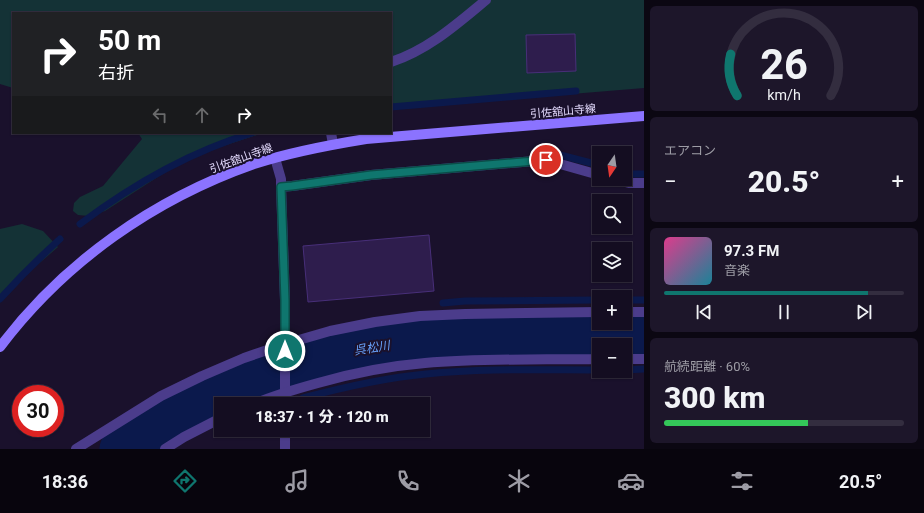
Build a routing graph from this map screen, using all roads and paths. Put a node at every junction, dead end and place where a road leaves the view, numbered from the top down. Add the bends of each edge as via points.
1 (486, 0) edge
2 (392, 62) edge
3 (644, 116) edge
4 (331, 134) edge
5 (333, 144) junction
6 (275, 158) junction
7 (592, 173) edge
8 (632, 183) edge
9 (644, 183) edge
10 (281, 187) junction
11 (592, 312) edge
12 (632, 312) edge
13 (644, 312) edge
14 (0, 347) edge
15 (285, 348) junction
16 (592, 359) edge
17 (632, 359) edge
18 (644, 359) edge
19 (285, 389) junction
20 (268, 397) edge
21 (285, 397) edge
22 (214, 422) edge
23 (285, 437) edge
24 (76, 449) edge
25 (165, 449) edge
26 (284, 449) edge

1 - 2 street via 433,42
3 - 5 main road, 引佐舘山寺線 via 366,139
4 - 5 street
5 - 6 main road, 引佐舘山寺線
6 - 10 street
6 - 14 main road, 引佐舘山寺線 via 220,177 185,193 120,232 60,280
7 - 10 street via 546,160 371,175
8 - 9 street
10 - 15 street
11 - 15 street via 420,316 330,331
12 - 13 street
15 - 19 street
15 - 24 street via 244,358 202,376 161,396
16 - 19 street via 424,363 382,368 300,388
17 - 18 street
19 - 20 street
19 - 21 street
22 - 25 street
23 - 26 street

